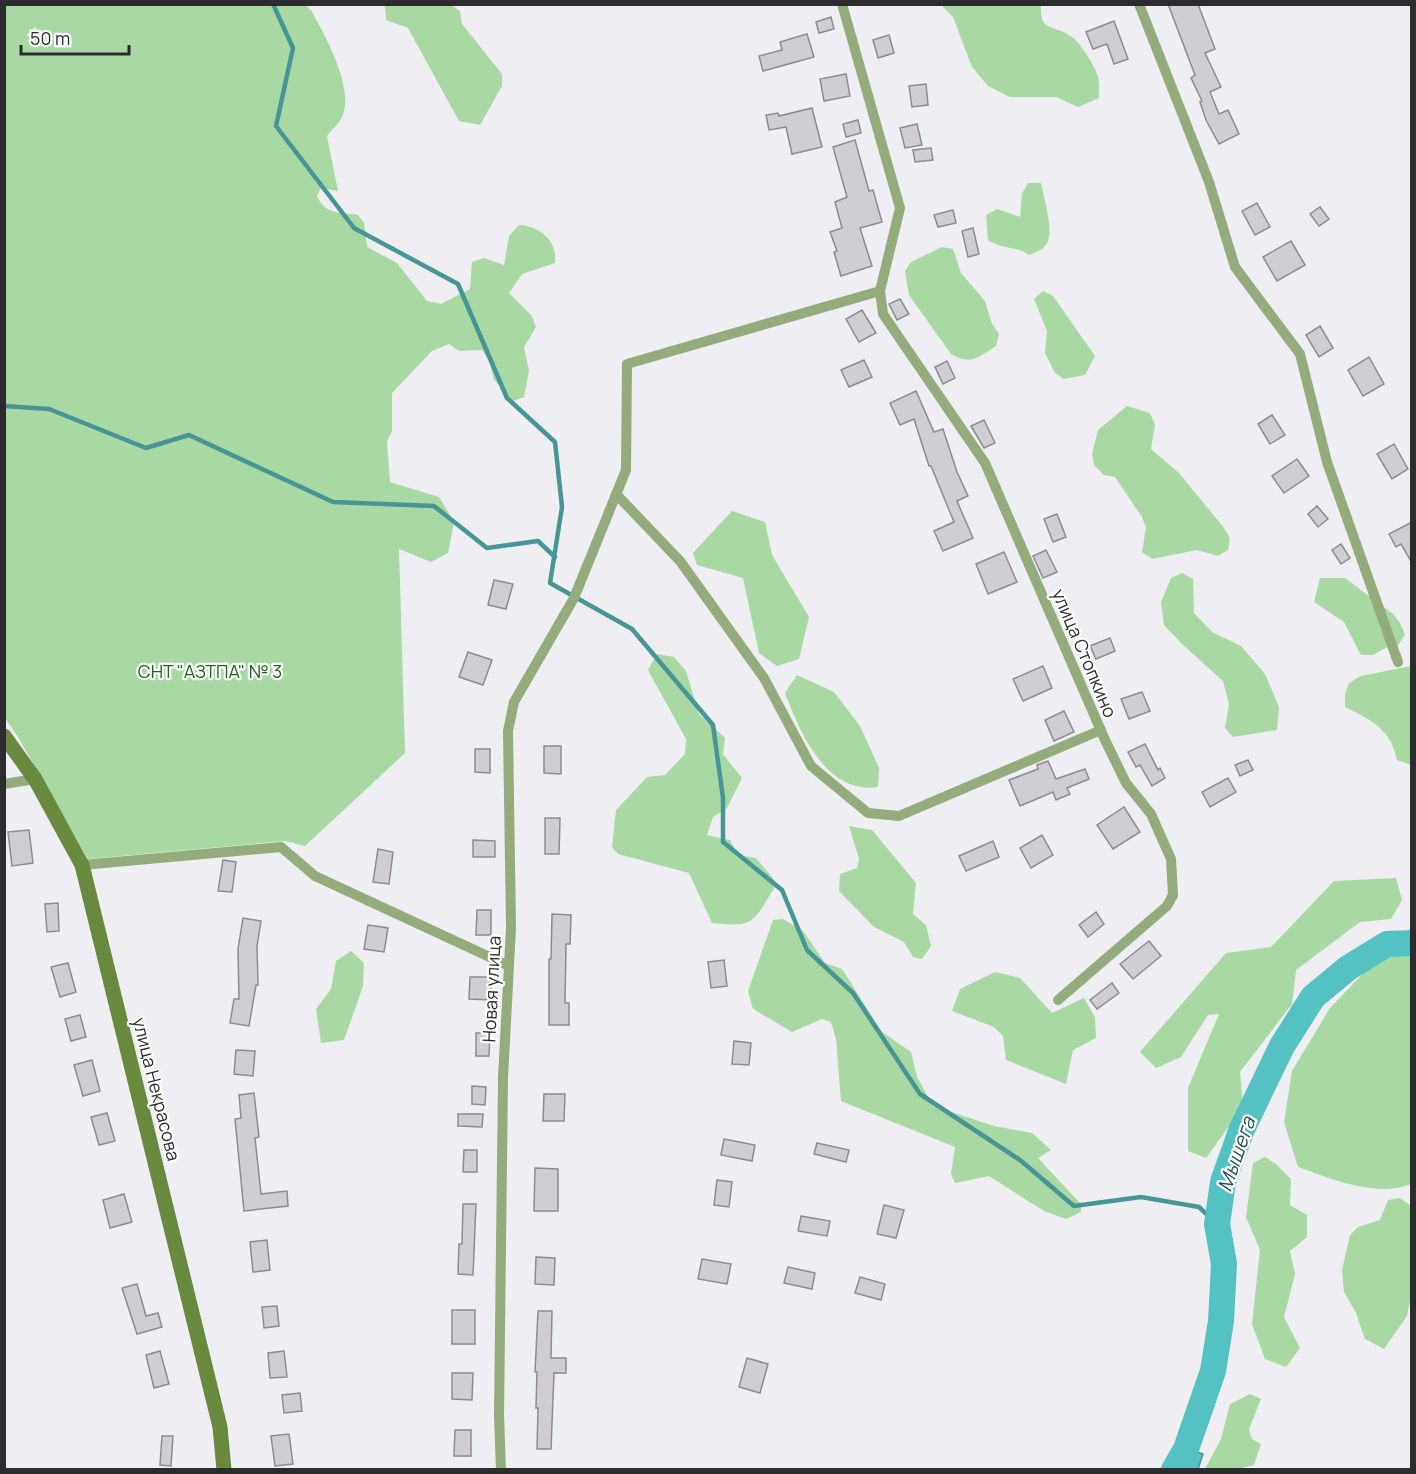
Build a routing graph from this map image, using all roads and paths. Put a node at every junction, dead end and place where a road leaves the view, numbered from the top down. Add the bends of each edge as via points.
1 (842, 4) edge
2 (1139, 4) edge
3 (880, 291) junction
4 (616, 494) junction
5 (1398, 662) dead end
6 (1101, 730) junction
7 (4, 736) edge
8 (35, 779) junction
9 (4, 784) edge
10 (82, 865) junction
11 (509, 966) junction
12 (1058, 1000) dead end
13 (224, 1470) edge
14 (501, 1470) edge

1 - 3 street via 900,208
2 - 5 street via 1209,182 1235,267 1300,354 1328,462
3 - 4 street, Новая улица via 627,364 626,470
3 - 6 street, улица Стопкино via 884,314 985,463
4 - 6 street via 680,561 764,678 811,766 868,813 899,816
4 - 11 street, Новая улица via 574,598 514,702 508,731
6 - 12 street, улица Стопкино via 1126,783 1151,814 1163,839 1171,859 1173,895 1167,906
7 - 8 main road, улица Некрасова
8 - 9 street
8 - 10 main road, улица Некрасова
10 - 11 street via 282,847 315,876
10 - 13 main road, улица Некрасова via 220,1427
11 - 14 street, Новая улица via 503,1078

